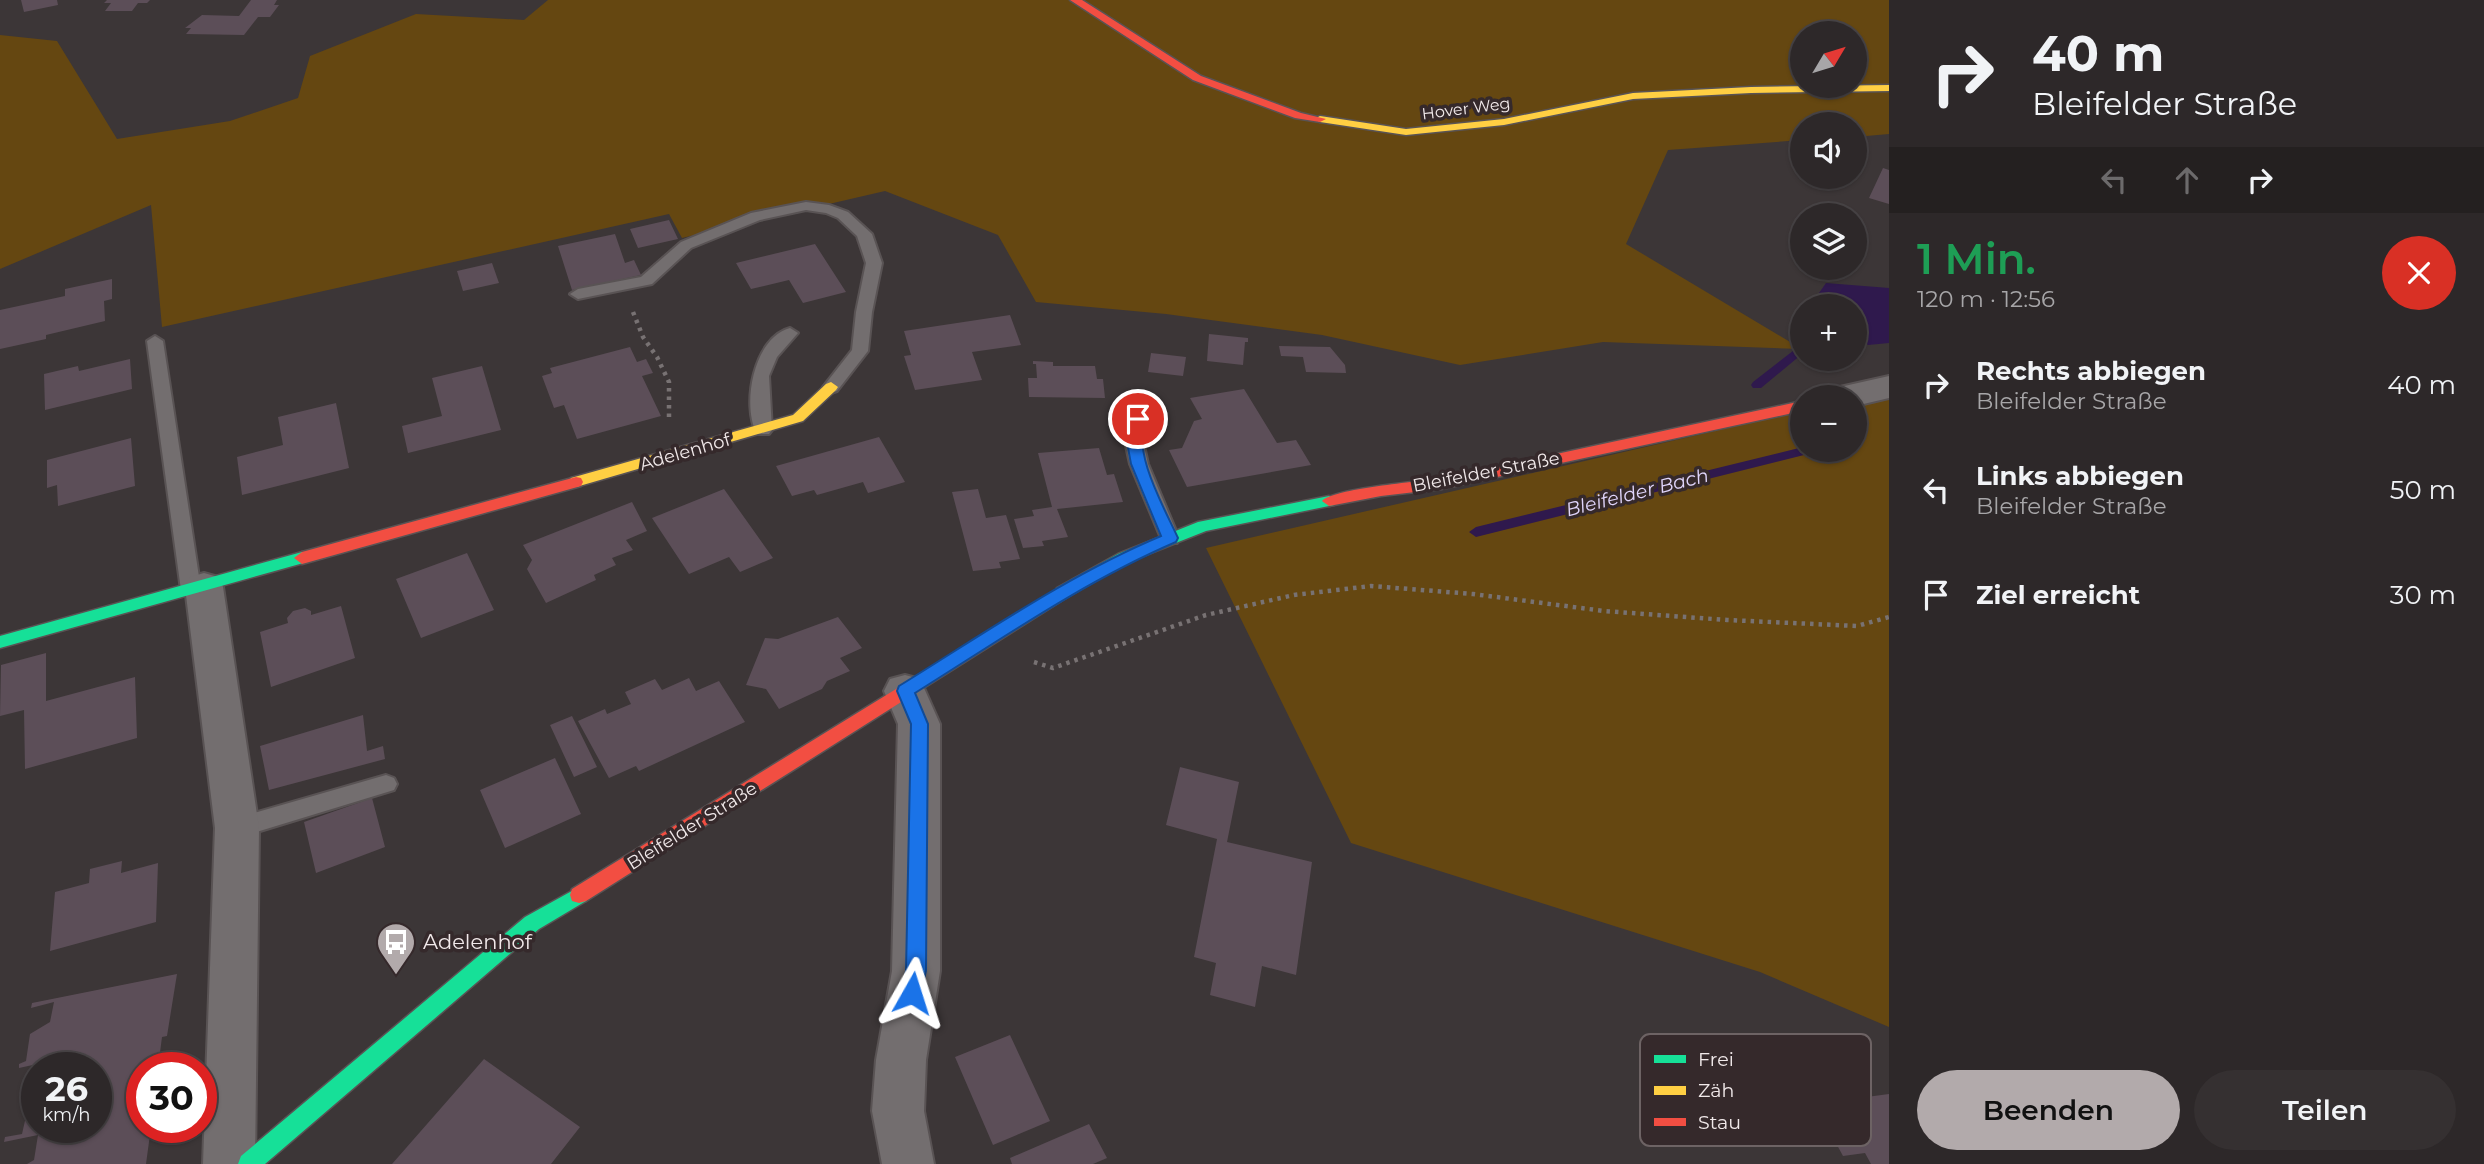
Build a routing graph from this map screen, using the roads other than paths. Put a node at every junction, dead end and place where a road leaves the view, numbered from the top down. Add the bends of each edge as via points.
1 (1075, 0) edge
2 (1889, 88) edge
3 (578, 294) dead end
4 (790, 333) dead end
5 (155, 341) dead end
6 (831, 387) joint
7 (1889, 387) edge
8 (1867, 392) edge
9 (1144, 407) dead end
10 (1790, 409) edge
11 (763, 430) junction
12 (1170, 538) junction
13 (197, 589) junction
14 (0, 642) edge
15 (905, 691) junction
16 (386, 785) dead end
17 (237, 828) junction
18 (229, 1164) edge
19 (249, 1164) edge
20 (908, 1164) edge

1 - 2 street, Hover Weg via 1197,78 1299,116 1406,132 1504,122 1633,96
3 - 6 lane via 646,281 687,245 756,216 806,206 829,209 864,234 874,263 860,351
4 - 11 lane via 771,350 761,370
5 - 13 lane
6 - 11 street, Adelenhof via 798,418
7 - 8 street
9 - 12 lane via 1132,432 1136,453
10 - 12 street, Bleifelder Straße via 1441,484 1381,491 1203,526
11 - 13 street, Adelenhof
12 - 15 street, Bleifelder Straße via 1123,558
13 - 14 street, Adelenhof
13 - 17 street
15 - 19 street, Bleifelder Straße via 532,923
15 - 20 street via 919,724 916,971 901,1060 898,1111
16 - 17 lane
17 - 18 street

